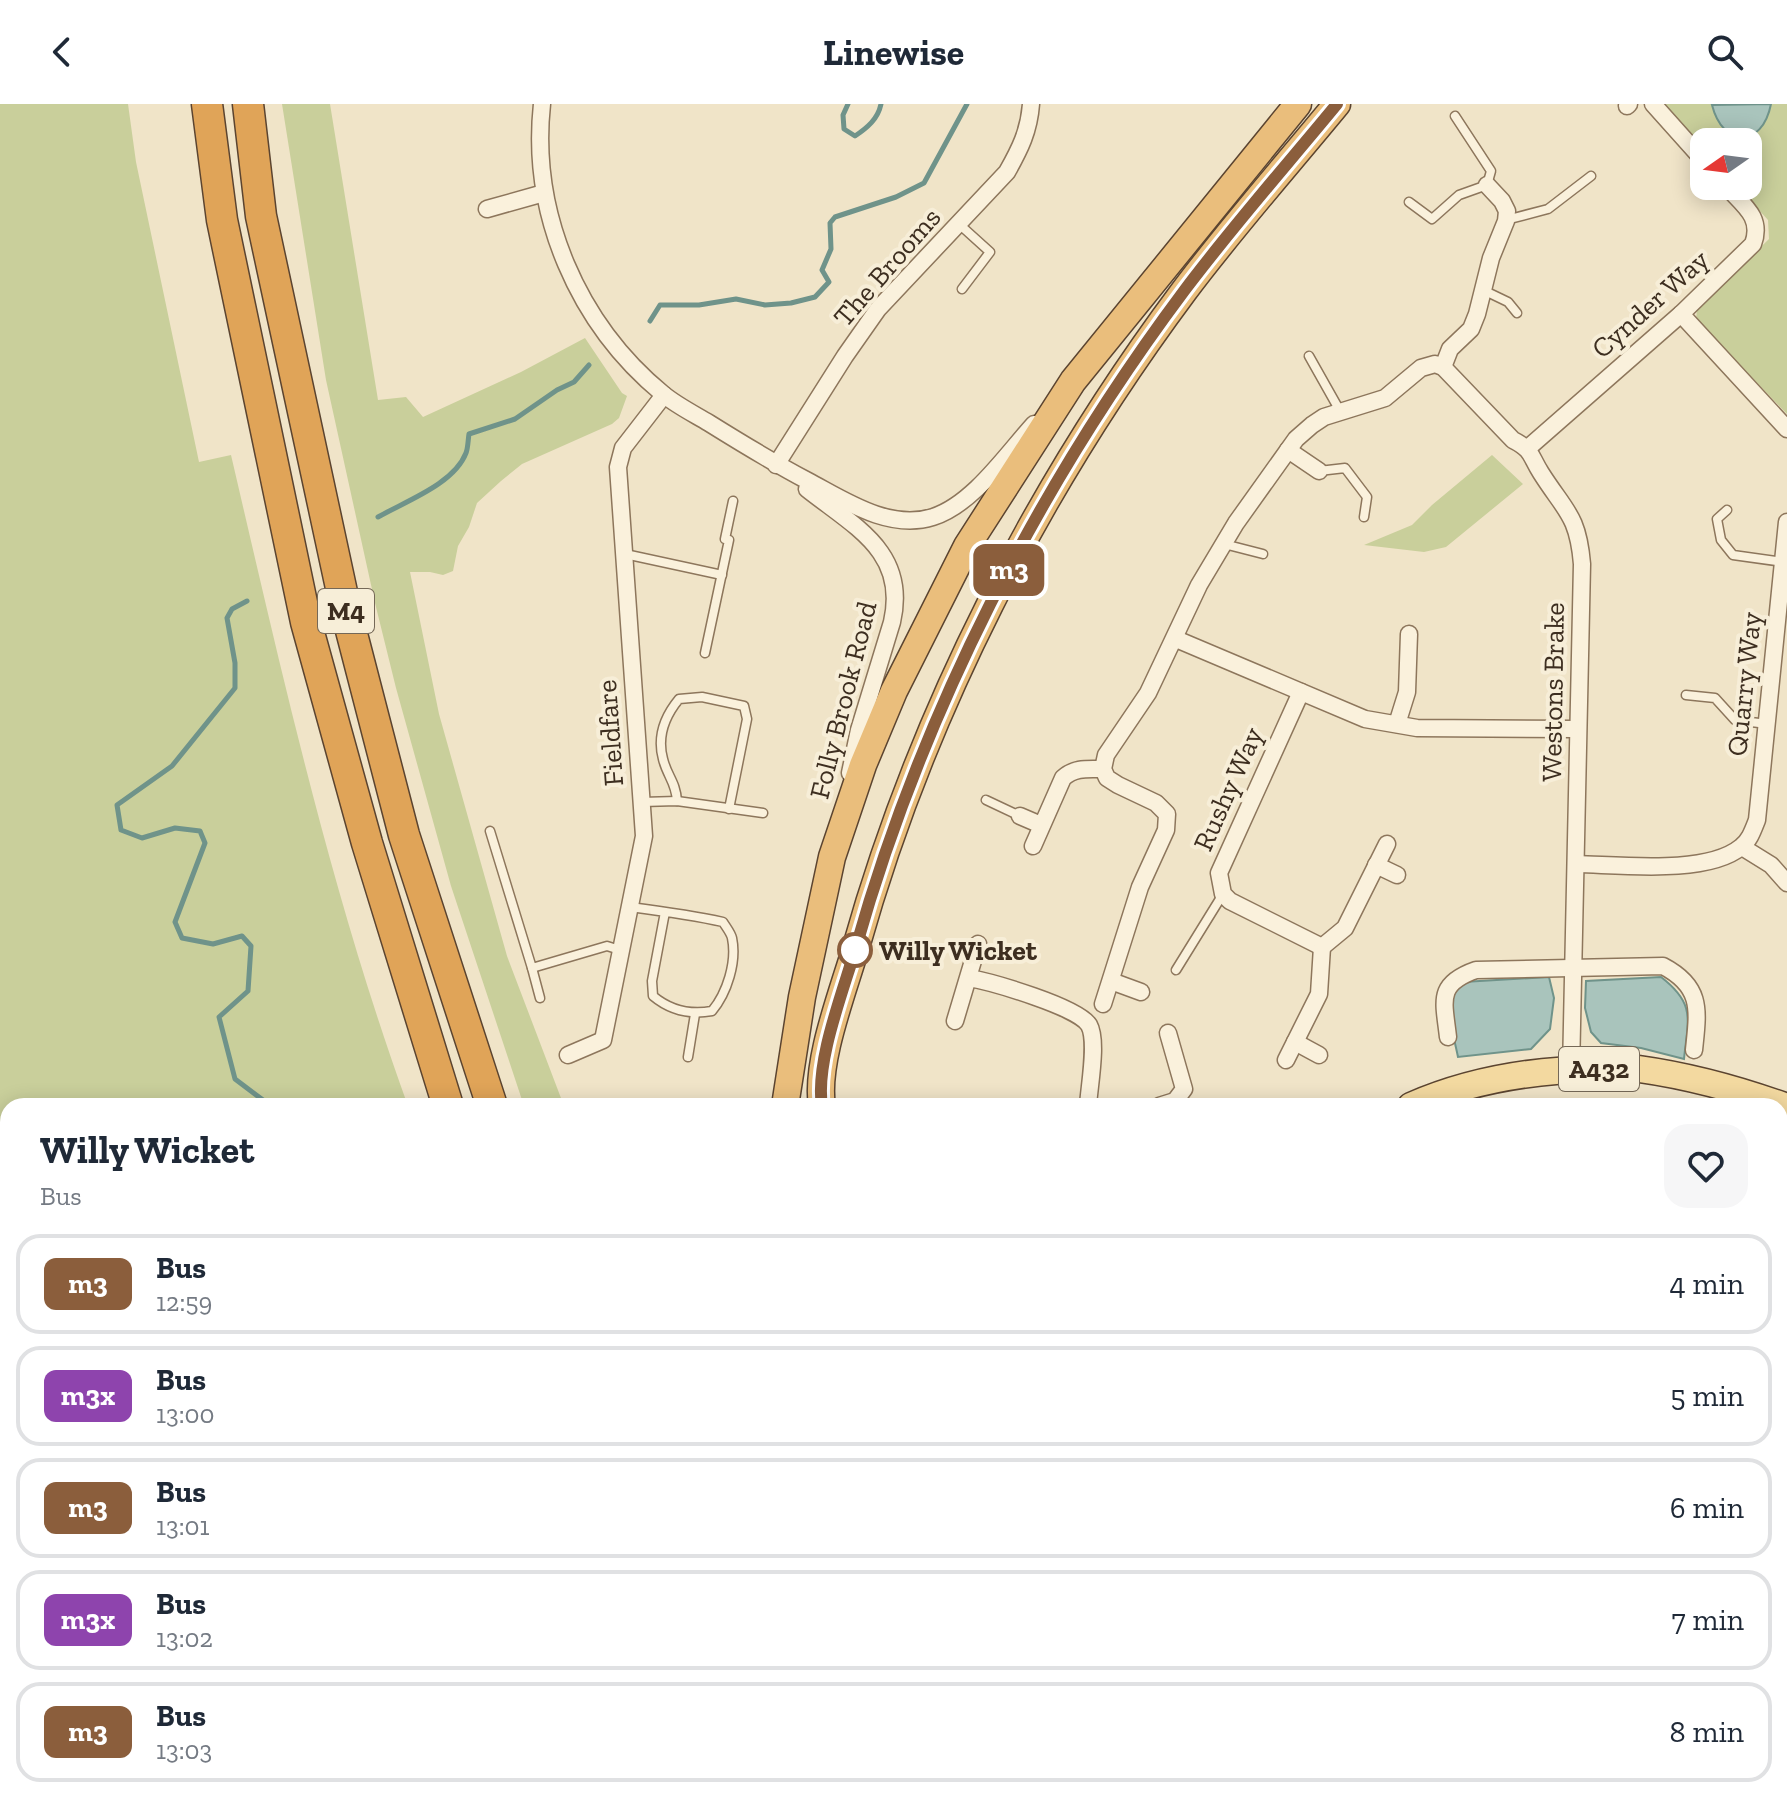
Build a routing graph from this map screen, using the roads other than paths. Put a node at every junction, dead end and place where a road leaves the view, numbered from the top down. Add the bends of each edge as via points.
1 (207, 104) edge
2 (248, 104) edge
3 (542, 104) edge
4 (1031, 104) edge
5 (1298, 104) edge
6 (1337, 104) edge
7 (1653, 104) edge
8 (1455, 116) dead end
9 (1690, 145) edge
10 (1591, 176) dead end
11 (1487, 185) junction
12 (544, 193) junction
13 (1738, 200) edge
14 (1409, 202) dead end
15 (487, 209) dead end
16 (1506, 221) junction
17 (958, 224) junction
18 (962, 289) dead end
19 (1483, 290) junction
20 (1517, 313) dead end
21 (1681, 314) junction
22 (1309, 356) dead end
23 (1443, 367) junction
24 (1073, 381) junction
25 (664, 395) junction
26 (1340, 411) junction
27 (1787, 429) edge
28 (1528, 448) junction
29 (1288, 450) junction
30 (776, 465) junction
31 (1319, 471) joint
32 (733, 501) dead end
33 (1727, 510) dead end
34 (1364, 517) dead end
35 (1787, 522) edge
36 (1223, 544) junction
37 (624, 554) junction
38 (1263, 554) dead end
39 (1783, 562) junction
40 (722, 575) junction
41 (1409, 634) dead end
42 (1176, 639) junction
43 (705, 653) dead end
44 (1301, 692) junction
45 (1686, 695) dead end
46 (1397, 724) junction
47 (1767, 724) junction
48 (1576, 729) junction
49 (1103, 769) junction
50 (986, 800) dead end
51 (677, 801) junction
52 (641, 802) junction
53 (729, 809) junction
54 (763, 813) dead end
55 (1020, 816) joint
56 (1041, 825) junction
57 (490, 831) dead end
58 (1387, 844) dead end
59 (1033, 846) dead end
60 (1742, 847) junction
61 (832, 857) junction
62 (1577, 864) junction
63 (1376, 865) junction
64 (1397, 875) dead end
65 (1787, 883) edge
66 (1223, 894) junction
67 (630, 907) junction
68 (665, 912) junction
69 (978, 944) dead end
70 (1322, 947) junction
71 (621, 950) junction
72 (532, 968) junction
73 (1574, 969) junction
74 (1176, 970) dead end
75 (969, 978) junction
76 (1111, 981) junction
77 (1141, 992) dead end
78 (540, 998) dead end
79 (1103, 1004) dead end
80 (695, 1014) junction
81 (955, 1021) dead end
82 (1168, 1033) dead end
83 (1448, 1037) dead end
84 (1295, 1042) junction
85 (1694, 1050) dead end
86 (568, 1055) dead end
87 (1319, 1055) dead end
88 (688, 1057) dead end
89 (1286, 1060) dead end
90 (1571, 1069) junction
91 (446, 1098) edge
92 (489, 1098) edge
93 (786, 1098) edge
94 (822, 1098) edge
95 (1089, 1098) edge
96 (1177, 1098) edge
97 (1429, 1098) edge
98 (1757, 1098) edge

1 - 91 highway, M4 via 222,220 306,622
2 - 92 highway, M4 via 261,216 346,611 404,835
3 - 12 street, Folly Brook Road
4 - 17 street, The Brooms via 1030,124 1007,172
5 - 24 highway
6 - 94 highway via 1185,291 1118,387 990,603 909,784 872,888 821,1072
7 - 9 street
8 - 11 lane via 1491,171
10 - 16 lane via 1548,209
11 - 14 lane via 1459,195 1432,219
11 - 16 street via 1502,201
12 - 15 street
12 - 25 street, Folly Brook Road via 572,278 594,319 627,361
13 - 21 street, Cynder Way via 1756,221 1753,244
16 - 19 street
17 - 18 lane via 990,252
17 - 30 street, The Brooms via 878,309
19 - 20 lane via 1508,302
19 - 23 street via 1471,329 1450,349
21 - 27 street
21 - 28 street, Cynder Way
22 - 26 lane
23 - 26 street via 1421,368 1385,398
23 - 28 street, Westons Brake via 1513,440
24 - 30 street, Folly Brook Road via 965,500 932,517 906,520 870,514
24 - 61 highway via 967,546 900,677
25 - 30 street, Folly Brook Road
25 - 37 street, Fieldfare via 623,448 618,467
26 - 29 street via 1312,425
28 - 48 street, Westons Brake via 1570,512 1580,538
29 - 31 street
29 - 36 street
30 - 61 street, Folly Brook Road via 883,551 895,585 896,605 859,730
31 - 34 lane via 1345,468 1367,497
32 - 40 lane
33 - 39 lane via 1717,519 1721,540 1733,555
35 - 39 street, Quarry Way
36 - 38 lane
36 - 42 street
37 - 40 lane
37 - 52 street, Fieldfare
39 - 47 street, Quarry Way
40 - 43 lane
41 - 46 street via 1407,692
42 - 44 street
42 - 49 street via 1106,755
44 - 46 street via 1365,719
44 - 66 street, Rushy Way via 1219,873
45 - 47 lane via 1715,698 1735,720
46 - 48 street
47 - 60 street, Quarry Way via 1757,820
48 - 62 street, Westons Brake
49 - 56 street via 1070,771
49 - 76 street via 1107,778 1167,814 1166,830 1140,887
50 - 55 lane
51 - 52 lane
51 - 53 lane
51 - 53 lane via 662,758 662,725 679,699 702,697 744,706 747,719
52 - 67 street, Fieldfare via 644,836
53 - 54 lane
55 - 56 street
56 - 59 street
57 - 72 lane
58 - 63 street
60 - 62 street via 1719,860 1694,865
60 - 65 street via 1771,865
61 - 93 highway
62 - 73 street, Westons Brake
63 - 64 street
63 - 70 street via 1345,928
66 - 70 street, Rushy Way
66 - 74 lane
67 - 68 lane
67 - 71 street, Fieldfare
68 - 80 lane via 653,996 666,1007
68 - 80 lane via 723,922 732,936 723,998 712,1011
69 - 75 street
70 - 84 street via 1319,994
71 - 72 lane via 607,946
71 - 86 street, Fieldfare via 603,1040
72 - 78 lane
73 - 83 street via 1476,970 1457,976 1444,1004
73 - 85 street via 1663,966 1682,976 1698,1010
73 - 90 street, Westons Brake
75 - 81 street
75 - 95 street via 1009,986 1077,1013 1089,1025 1093,1038
76 - 77 street
76 - 79 street
80 - 88 lane
82 - 96 street via 1184,1089
84 - 87 street
84 - 89 street
90 - 97 main road, A432 via 1504,1076
90 - 98 main road, A432 via 1636,1069

